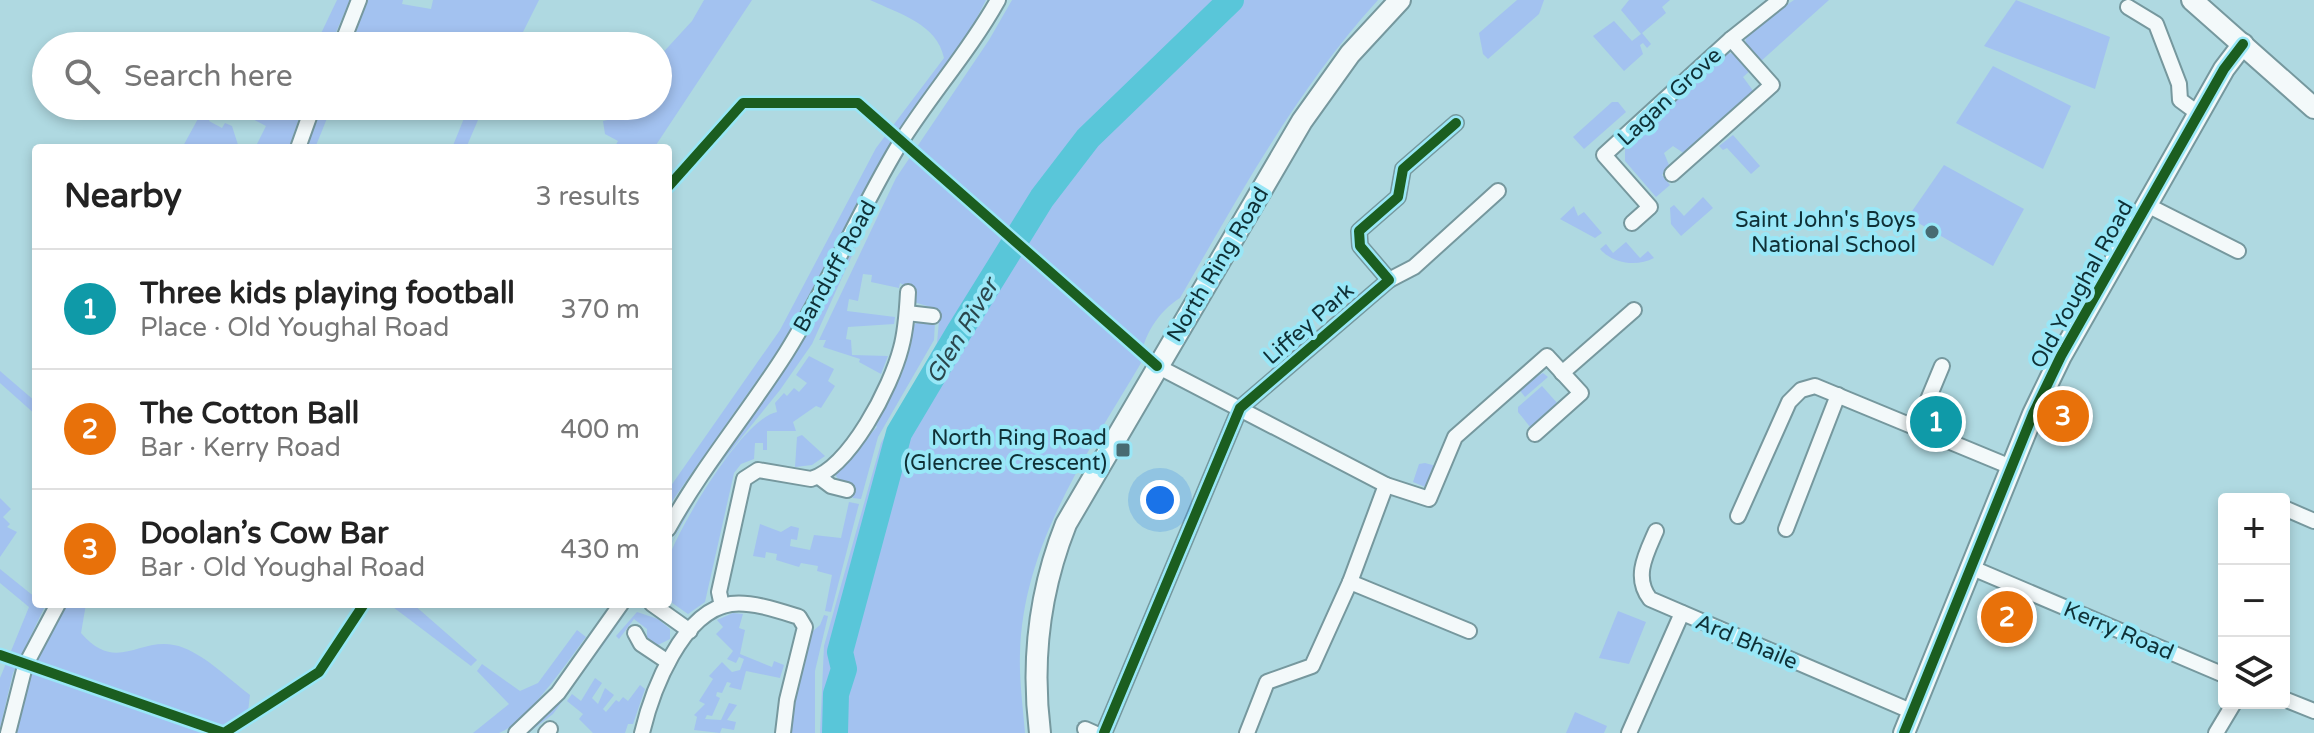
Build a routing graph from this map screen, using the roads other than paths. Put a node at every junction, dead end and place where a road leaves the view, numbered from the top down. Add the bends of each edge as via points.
1 (359, 0) edge
2 (998, 0) edge
3 (1400, 0) edge
4 (1780, 0) edge
5 (2192, 0) edge
6 (2128, 7) dead end
7 (346, 32) edge
8 (1731, 39) junction
9 (2243, 44) junction
10 (2314, 108) edge
11 (2199, 114) junction
12 (308, 120) edge
13 (1456, 123) dead end
14 (299, 144) edge
15 (1672, 174) dead end
16 (1498, 191) dead end
17 (2147, 205) junction
18 (1632, 223) dead end
19 (2238, 251) dead end
20 (1389, 280) junction
21 (908, 292) dead end
22 (1634, 310) dead end
23 (907, 313) junction
24 (933, 316) dead end
25 (1157, 366) junction
26 (1942, 366) dead end
27 (1562, 373) junction
28 (1838, 395) junction
29 (1240, 408) junction
30 (1917, 426) junction
31 (1535, 434) dead end
32 (2011, 467) junction
33 (819, 477) junction
34 (1386, 485) junction
35 (847, 490) dead end
36 (2290, 511) edge
37 (1738, 516) dead end
38 (2314, 521) edge
39 (672, 522) edge
40 (1786, 529) dead end
41 (1656, 531) dead end
42 (1970, 567) junction
43 (1350, 582) junction
44 (722, 606) junction
45 (56, 608) edge
46 (618, 608) edge
47 (658, 608) edge
48 (1682, 613) junction
49 (690, 631) junction
50 (1469, 631) dead end
51 (635, 633) dead end
52 (668, 662) junction
53 (2218, 672) edge
54 (2290, 701) edge
55 (2230, 709) edge
56 (2314, 711) edge
57 (1913, 712) junction
58 (8, 733) edge
59 (516, 733) edge
60 (642, 733) edge
61 (783, 733) edge
62 (1040, 733) edge
63 (1104, 733) edge
64 (1247, 733) edge
65 (1629, 733) edge
66 (1904, 733) edge
67 (2216, 733) edge

1 - 7 street
2 - 39 street, Banduff Road via 899,146 792,343
3 - 25 main road, North Ring Road via 1314,103
4 - 8 street, Lagan Grove
5 - 9 main road
6 - 11 street via 2156,24 2180,100
8 - 15 street, Lagan Grove via 1772,85
8 - 18 street, Lagan Grove via 1604,155 1650,207
9 - 10 main road
9 - 11 main road, Old Youghal Road
11 - 17 main road, Old Youghal Road
12 - 14 street
13 - 20 street via 1403,169 1398,197 1359,231 1360,246
16 - 20 street, Liffey Park via 1414,267
17 - 19 street
17 - 32 main road, Old Youghal Road via 2061,356
20 - 29 street, Liffey Park
21 - 23 street
22 - 27 street
23 - 24 street
23 - 33 street via 887,388 849,447
25 - 29 street
25 - 62 main road, North Ring Road via 1058,545 1037,643
26 - 30 street
27 - 31 street via 1581,393
27 - 34 street via 1547,356 1455,437 1429,499
28 - 30 street
28 - 37 street via 1815,386 1789,402
28 - 40 street
29 - 34 street
29 - 63 street
30 - 32 street
32 - 42 main road, Old Youghal Road
33 - 35 street
33 - 44 street via 801,480 758,470 744,479 719,592
34 - 43 street
36 - 38 street
41 - 48 street, Ard Bhaile via 1641,588 1650,599
42 - 53 street, Kerry Road
42 - 57 main road, Old Youghal Road
43 - 50 street
43 - 64 street via 1312,666 1267,682
44 - 49 street
44 - 61 street via 741,603 803,621 805,633 789,687
45 - 58 street via 25,666
46 - 59 street via 558,693
47 - 49 street
48 - 57 street, Ard Bhaile
48 - 65 street
49 - 52 street
51 - 52 street via 641,644
52 - 60 street
54 - 56 street
55 - 67 street
57 - 66 main road, Old Youghal Road

